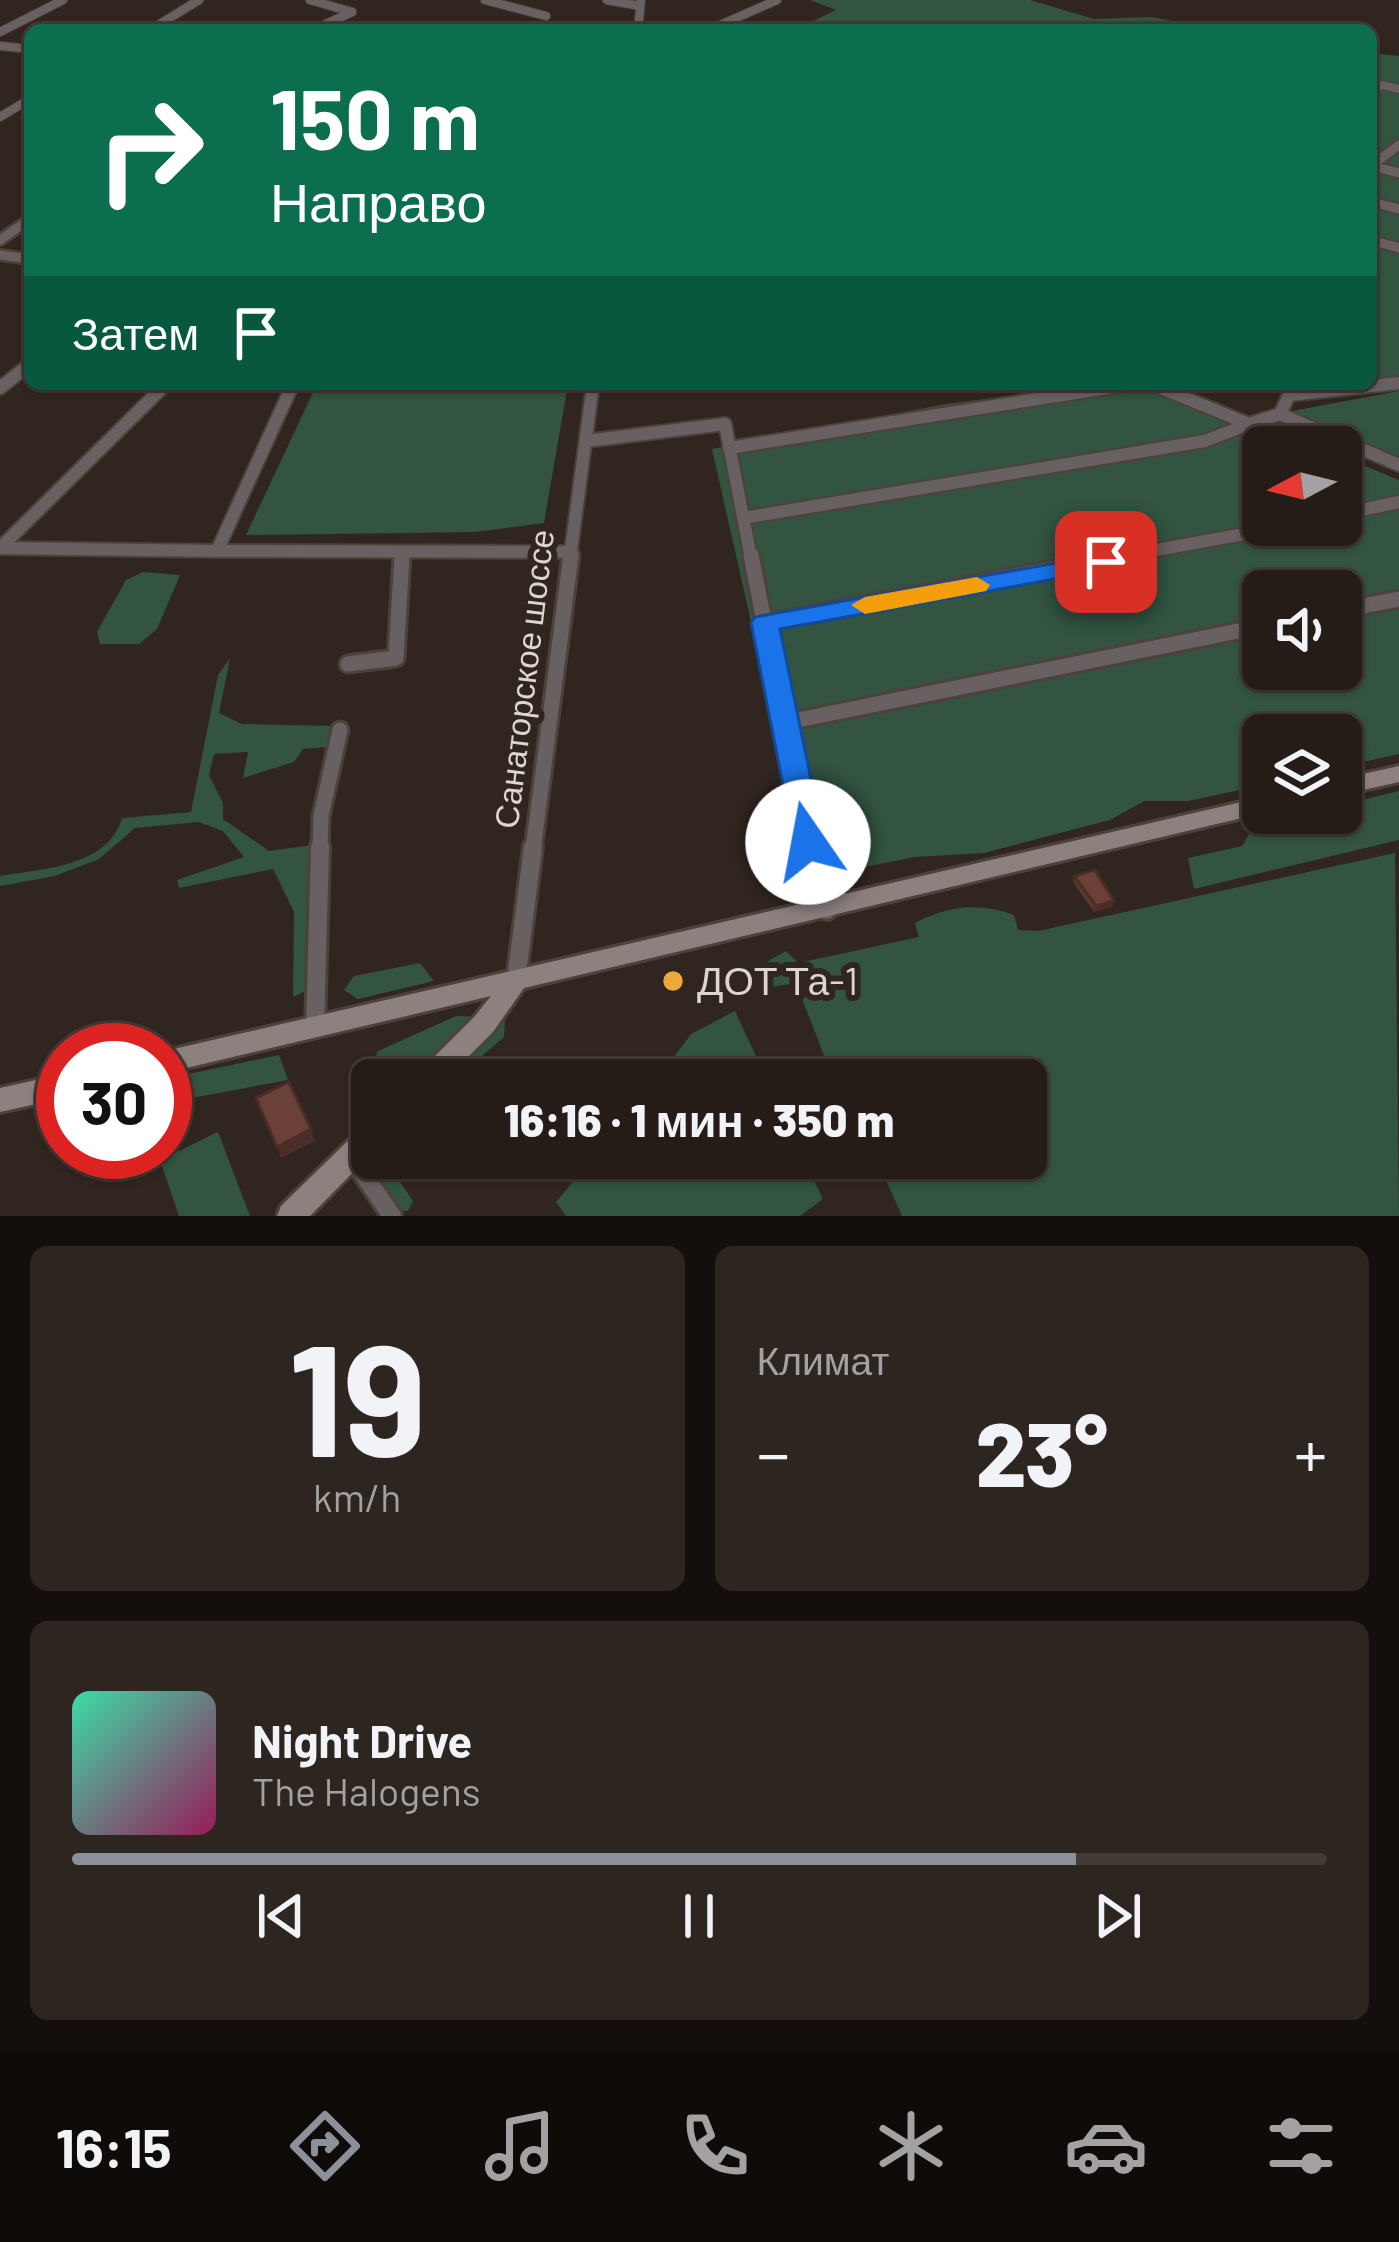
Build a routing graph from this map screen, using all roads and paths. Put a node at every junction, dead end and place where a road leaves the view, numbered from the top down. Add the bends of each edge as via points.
1 (63, 0) edge
2 (199, 0) edge
3 (310, 0) edge
4 (485, 0) edge
5 (607, 0) edge
6 (777, 0) edge
7 (641, 3) edge
8 (546, 16) dead end
9 (160, 24) edge
10 (326, 24) edge
11 (723, 24) edge
12 (0, 32) edge
13 (24, 369) edge
14 (0, 388) edge
15 (160, 390) edge
16 (290, 390) edge
17 (591, 390) edge
18 (1094, 390) edge
19 (1166, 390) edge
20 (1285, 390) edge
21 (1280, 414) junction
22 (1249, 424) junction
23 (586, 441) junction
24 (729, 448) junction
25 (1399, 465) edge
26 (1399, 502) edge
27 (1362, 510) edge
28 (743, 518) junction
29 (1242, 534) edge
30 (0, 548) edge
31 (217, 551) junction
32 (402, 552) junction
33 (570, 552) junction
34 (1399, 599) edge
35 (1362, 606) edge
36 (764, 623) junction
37 (1242, 630) edge
38 (348, 664) dead end
39 (783, 723) junction
40 (340, 730) dead end
41 (1399, 774) edge
42 (1362, 782) edge
43 (1242, 811) edge
44 (827, 910) junction
45 (516, 981) junction
46 (315, 1027) junction
47 (192, 1056) edge
48 (449, 1059) edge
49 (36, 1092) edge
50 (0, 1100) edge
51 (351, 1156) edge
52 (367, 1179) edge
53 (291, 1216) edge
54 (392, 1216) edge

1 - 12 street
2 - 9 street
3 - 10 street via 352,12
4 - 8 street
5 - 7 street
6 - 11 street
13 - 14 street
15 - 30 street
16 - 31 street
17 - 23 street, Санаторское шоссе
18 - 24 street
19 - 22 street
20 - 21 street
21 - 22 street
21 - 25 street
22 - 28 street via 1205,441
23 - 24 street via 725,424
23 - 33 street, Санаторское шоссе
24 - 28 street
26 - 27 street
28 - 36 street
29 - 36 street
30 - 31 street
31 - 32 street
32 - 33 street
32 - 38 street via 396,658
33 - 45 street, Санаторское шоссе
34 - 35 street
36 - 39 street
37 - 39 street
39 - 44 street
40 - 46 street via 321,816
41 - 42 main road
43 - 44 main road
44 - 45 main road
45 - 46 main road
45 - 48 main road
46 - 47 main road
49 - 50 main road
51 - 53 main road
52 - 54 street

